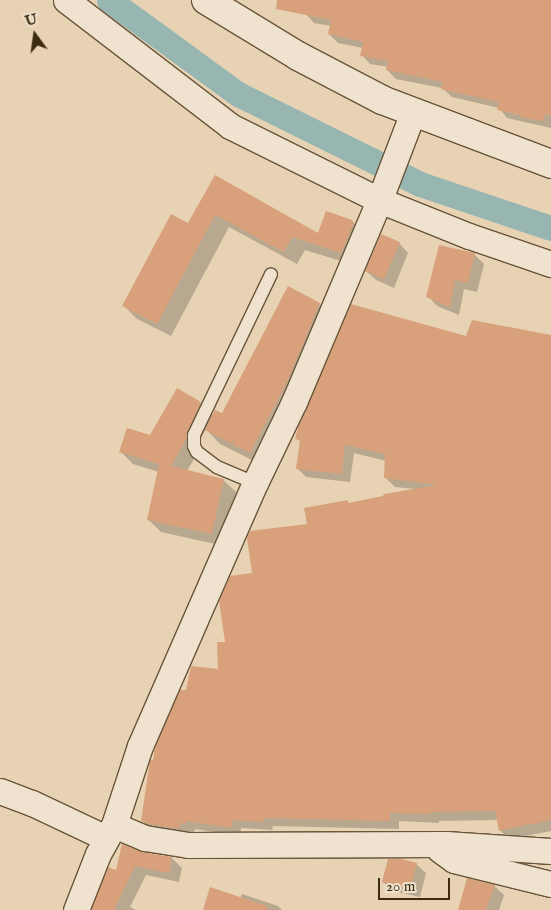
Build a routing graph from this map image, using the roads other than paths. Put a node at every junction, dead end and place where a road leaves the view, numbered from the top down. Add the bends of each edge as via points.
1 (66, 0) edge
2 (206, 0) edge
3 (413, 112) junction
4 (551, 164) edge
5 (380, 198) junction
6 (551, 264) edge
7 (271, 274) dead end
8 (255, 483) junction
9 (0, 791) edge
10 (110, 832) junction
11 (435, 845) junction
12 (551, 851) edge
13 (551, 884) edge
14 (76, 910) edge

1 - 5 street via 230,126
2 - 3 main road via 298,56 382,100
3 - 4 main road
3 - 5 street
5 - 6 street via 469,236
5 - 8 street via 294,402
7 - 8 lane via 194,435 196,452 217,467
8 - 10 street via 140,746
9 - 10 street
10 - 11 street via 188,845
10 - 14 street
11 - 12 street
11 - 13 street via 454,860

